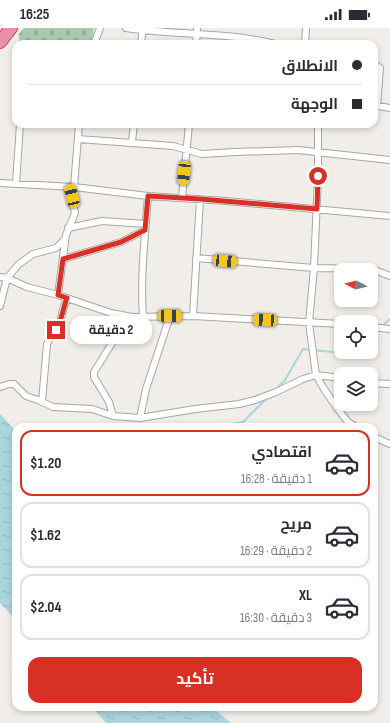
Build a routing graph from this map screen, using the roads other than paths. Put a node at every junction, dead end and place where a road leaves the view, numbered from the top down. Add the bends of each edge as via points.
1 (11, 28) edge
2 (100, 28) edge
3 (126, 28) edge
4 (306, 28) edge
5 (143, 29) edge
6 (197, 31) edge
7 (96, 40) edge
8 (142, 40) edge
9 (248, 40) edge
10 (305, 40) edge
11 (0, 42) edge
12 (378, 67) edge
13 (378, 87) edge
14 (378, 106) edge
15 (390, 108) edge
16 (20, 128) edge
17 (79, 128) edge
18 (134, 128) edge
19 (189, 128) edge
20 (318, 128) edge
21 (78, 139) junction
22 (132, 142) junction
23 (186, 149) junction
24 (319, 152) junction
25 (390, 160) edge
26 (0, 183) edge
27 (16, 184) junction
28 (71, 187) junction
29 (148, 196) junction
30 (182, 198) junction
31 (200, 199) junction
32 (317, 209) junction
33 (390, 216) edge
34 (146, 227) junction
35 (68, 228) junction
36 (65, 239) junction
37 (196, 258) junction
38 (63, 259) junction
39 (314, 268) junction
40 (390, 276) edge
41 (0, 277) edge
42 (7, 278) junction
43 (58, 295) junction
44 (67, 298) junction
45 (0, 306) edge
46 (132, 316) junction
47 (170, 316) junction
48 (193, 316) junction
49 (143, 317) junction
50 (309, 323) junction
51 (334, 324) edge
52 (378, 328) edge
53 (390, 329) edge
54 (316, 375) junction
55 (334, 377) edge
56 (378, 383) edge
57 (390, 384) edge
58 (0, 387) edge
59 (42, 402) junction
60 (113, 416) junction
61 (140, 418) junction
62 (350, 423) edge
63 (378, 439) edge
64 (390, 444) edge

1 - 11 highway
2 - 7 street
3 - 5 street
4 - 10 street
5 - 6 street
5 - 8 street
6 - 9 street
12 - 13 street
14 - 15 street
16 - 27 street
17 - 21 street
18 - 22 street
19 - 23 street
20 - 24 street
21 - 22 street
21 - 28 street
22 - 23 street
23 - 24 street via 202,154 298,150
23 - 30 street
24 - 25 street
24 - 32 street
26 - 27 street
27 - 28 street
28 - 29 street
28 - 35 street via 75,213
29 - 30 street
29 - 34 street
30 - 31 street
31 - 32 street
31 - 37 street
32 - 33 street
32 - 39 street
34 - 35 street via 102,221
34 - 38 street via 121,242
34 - 49 street
35 - 36 street
36 - 38 street
36 - 42 street via 56,248 33,254 19,264
37 - 39 street
37 - 48 street
38 - 43 street
39 - 40 street via 372,270
39 - 50 street
41 - 42 street
42 - 43 street
42 - 45 street
43 - 44 street
44 - 46 street via 111,313
44 - 59 street via 59,327 47,344
46 - 49 street
46 - 60 street via 94,372
47 - 48 street
47 - 49 street
47 - 61 street via 146,388
48 - 50 street
50 - 51 street
50 - 54 street
52 - 53 street
54 - 55 street
54 - 61 street via 256,400
54 - 62 street
56 - 57 street
58 - 59 street via 14,384 26,396
59 - 60 street via 53,407 92,409
60 - 61 street
63 - 64 street

